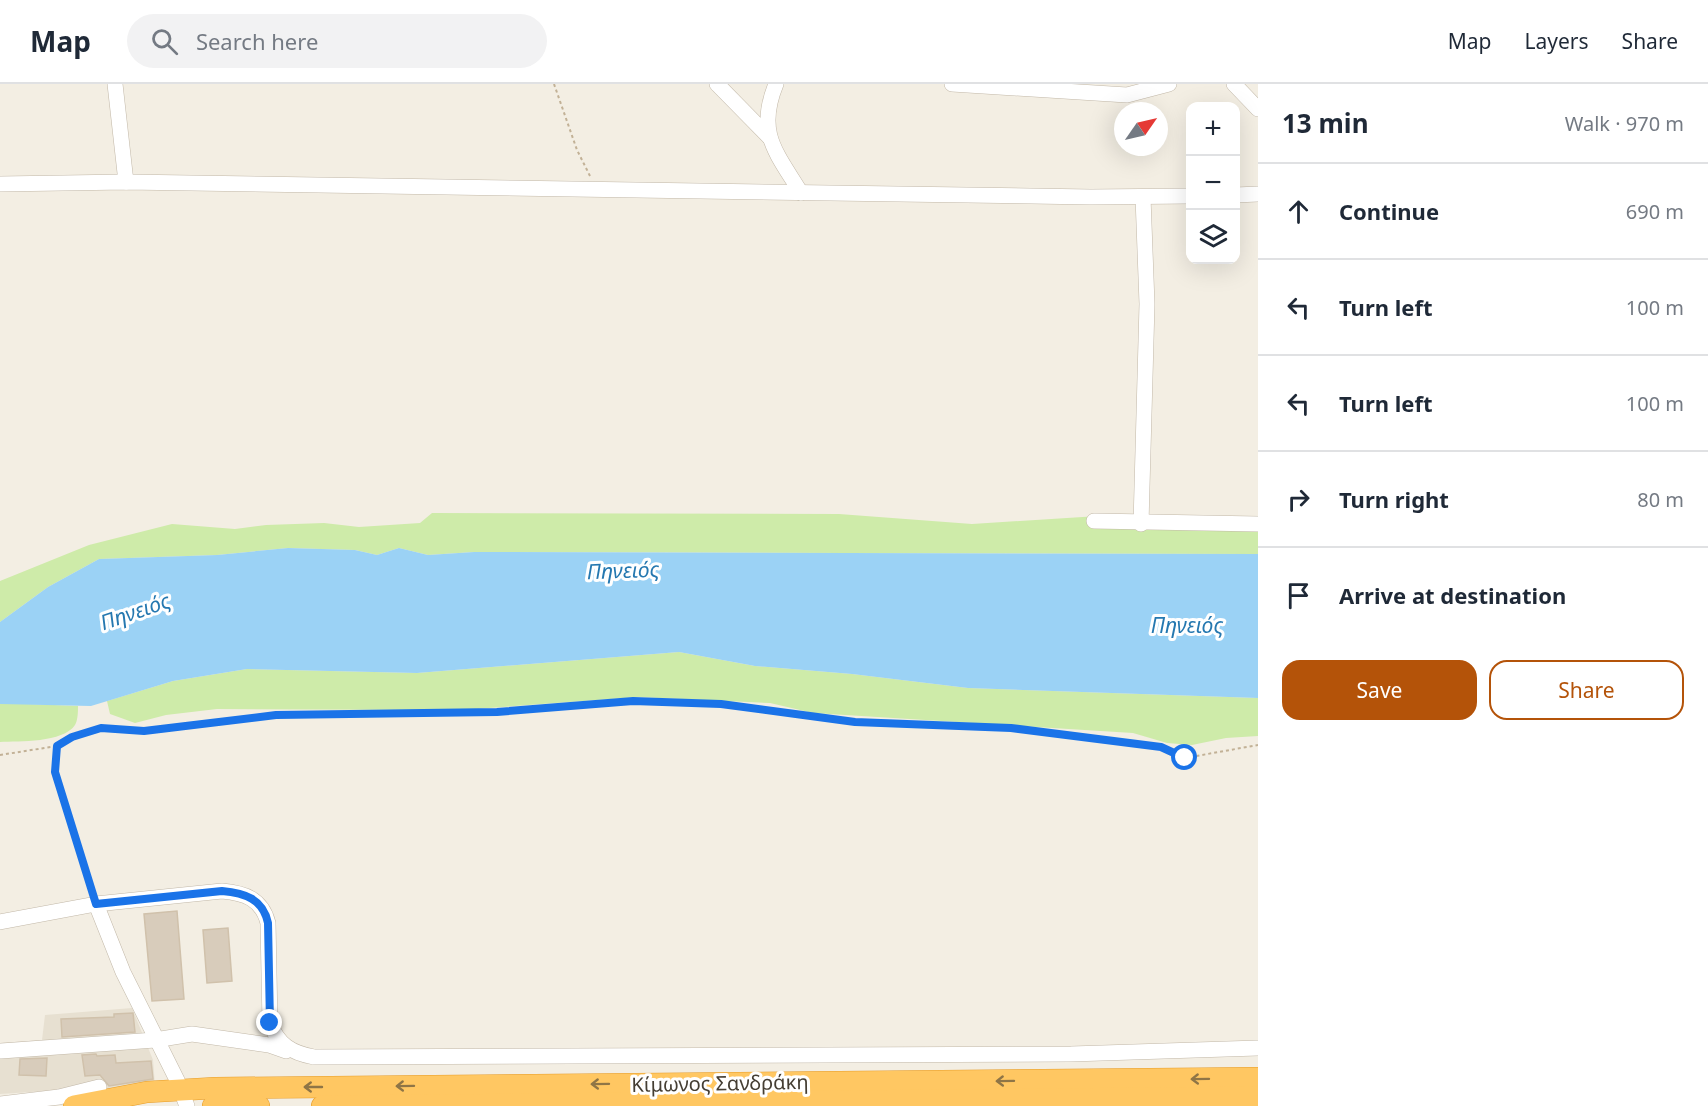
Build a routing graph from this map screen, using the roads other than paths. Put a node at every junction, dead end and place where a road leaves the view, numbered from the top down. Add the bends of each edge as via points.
1 (115, 84) edge
2 (717, 84) edge
3 (776, 84) edge
4 (952, 84) edge
5 (1169, 84) edge
6 (1234, 84) edge
7 (1258, 109) edge
8 (770, 138) junction
9 (126, 182) junction
10 (0, 184) edge
11 (801, 193) junction
12 (1258, 194) edge
13 (1240, 195) edge
14 (1186, 196) edge
15 (1143, 197) junction
16 (1094, 521) dead end
17 (1141, 524) junction
18 (1258, 524) edge
19 (96, 904) junction
20 (0, 922) edge
21 (155, 1040) junction
22 (1258, 1048) edge
23 (1, 1051) edge
24 (292, 1051) junction
25 (1258, 1078) edge
26 (99, 1087) dead end
27 (184, 1097) edge
28 (1258, 1097) edge
29 (0, 1104) edge
30 (75, 1106) edge
31 (213, 1106) edge
32 (230, 1106) edge
33 (259, 1106) edge
34 (322, 1106) edge

1 - 9 street
2 - 8 street
3 - 8 street via 766,116
4 - 5 street via 1127,95
6 - 7 street
8 - 11 street
9 - 10 street
9 - 11 street
11 - 15 street
12 - 13 street
14 - 15 street
15 - 17 street via 1147,304
16 - 17 street
17 - 18 street
19 - 20 street
19 - 21 street
19 - 24 street via 222,891 240,892 254,899 265,911 268,923 270,1023 275,1038
21 - 23 street
21 - 24 street via 192,1034
21 - 27 street
22 - 24 street via 1071,1054 338,1057
25 -> 27 highway, Κίμωνος Σανδράκη
26 - 29 street via 59,1097
27 - 30 highway, Κίμωνος Σανδράκη via 147,1092
28 - 34 highway, Κίμωνος Σανδράκη
31 - 32 highway
32 - 33 highway

